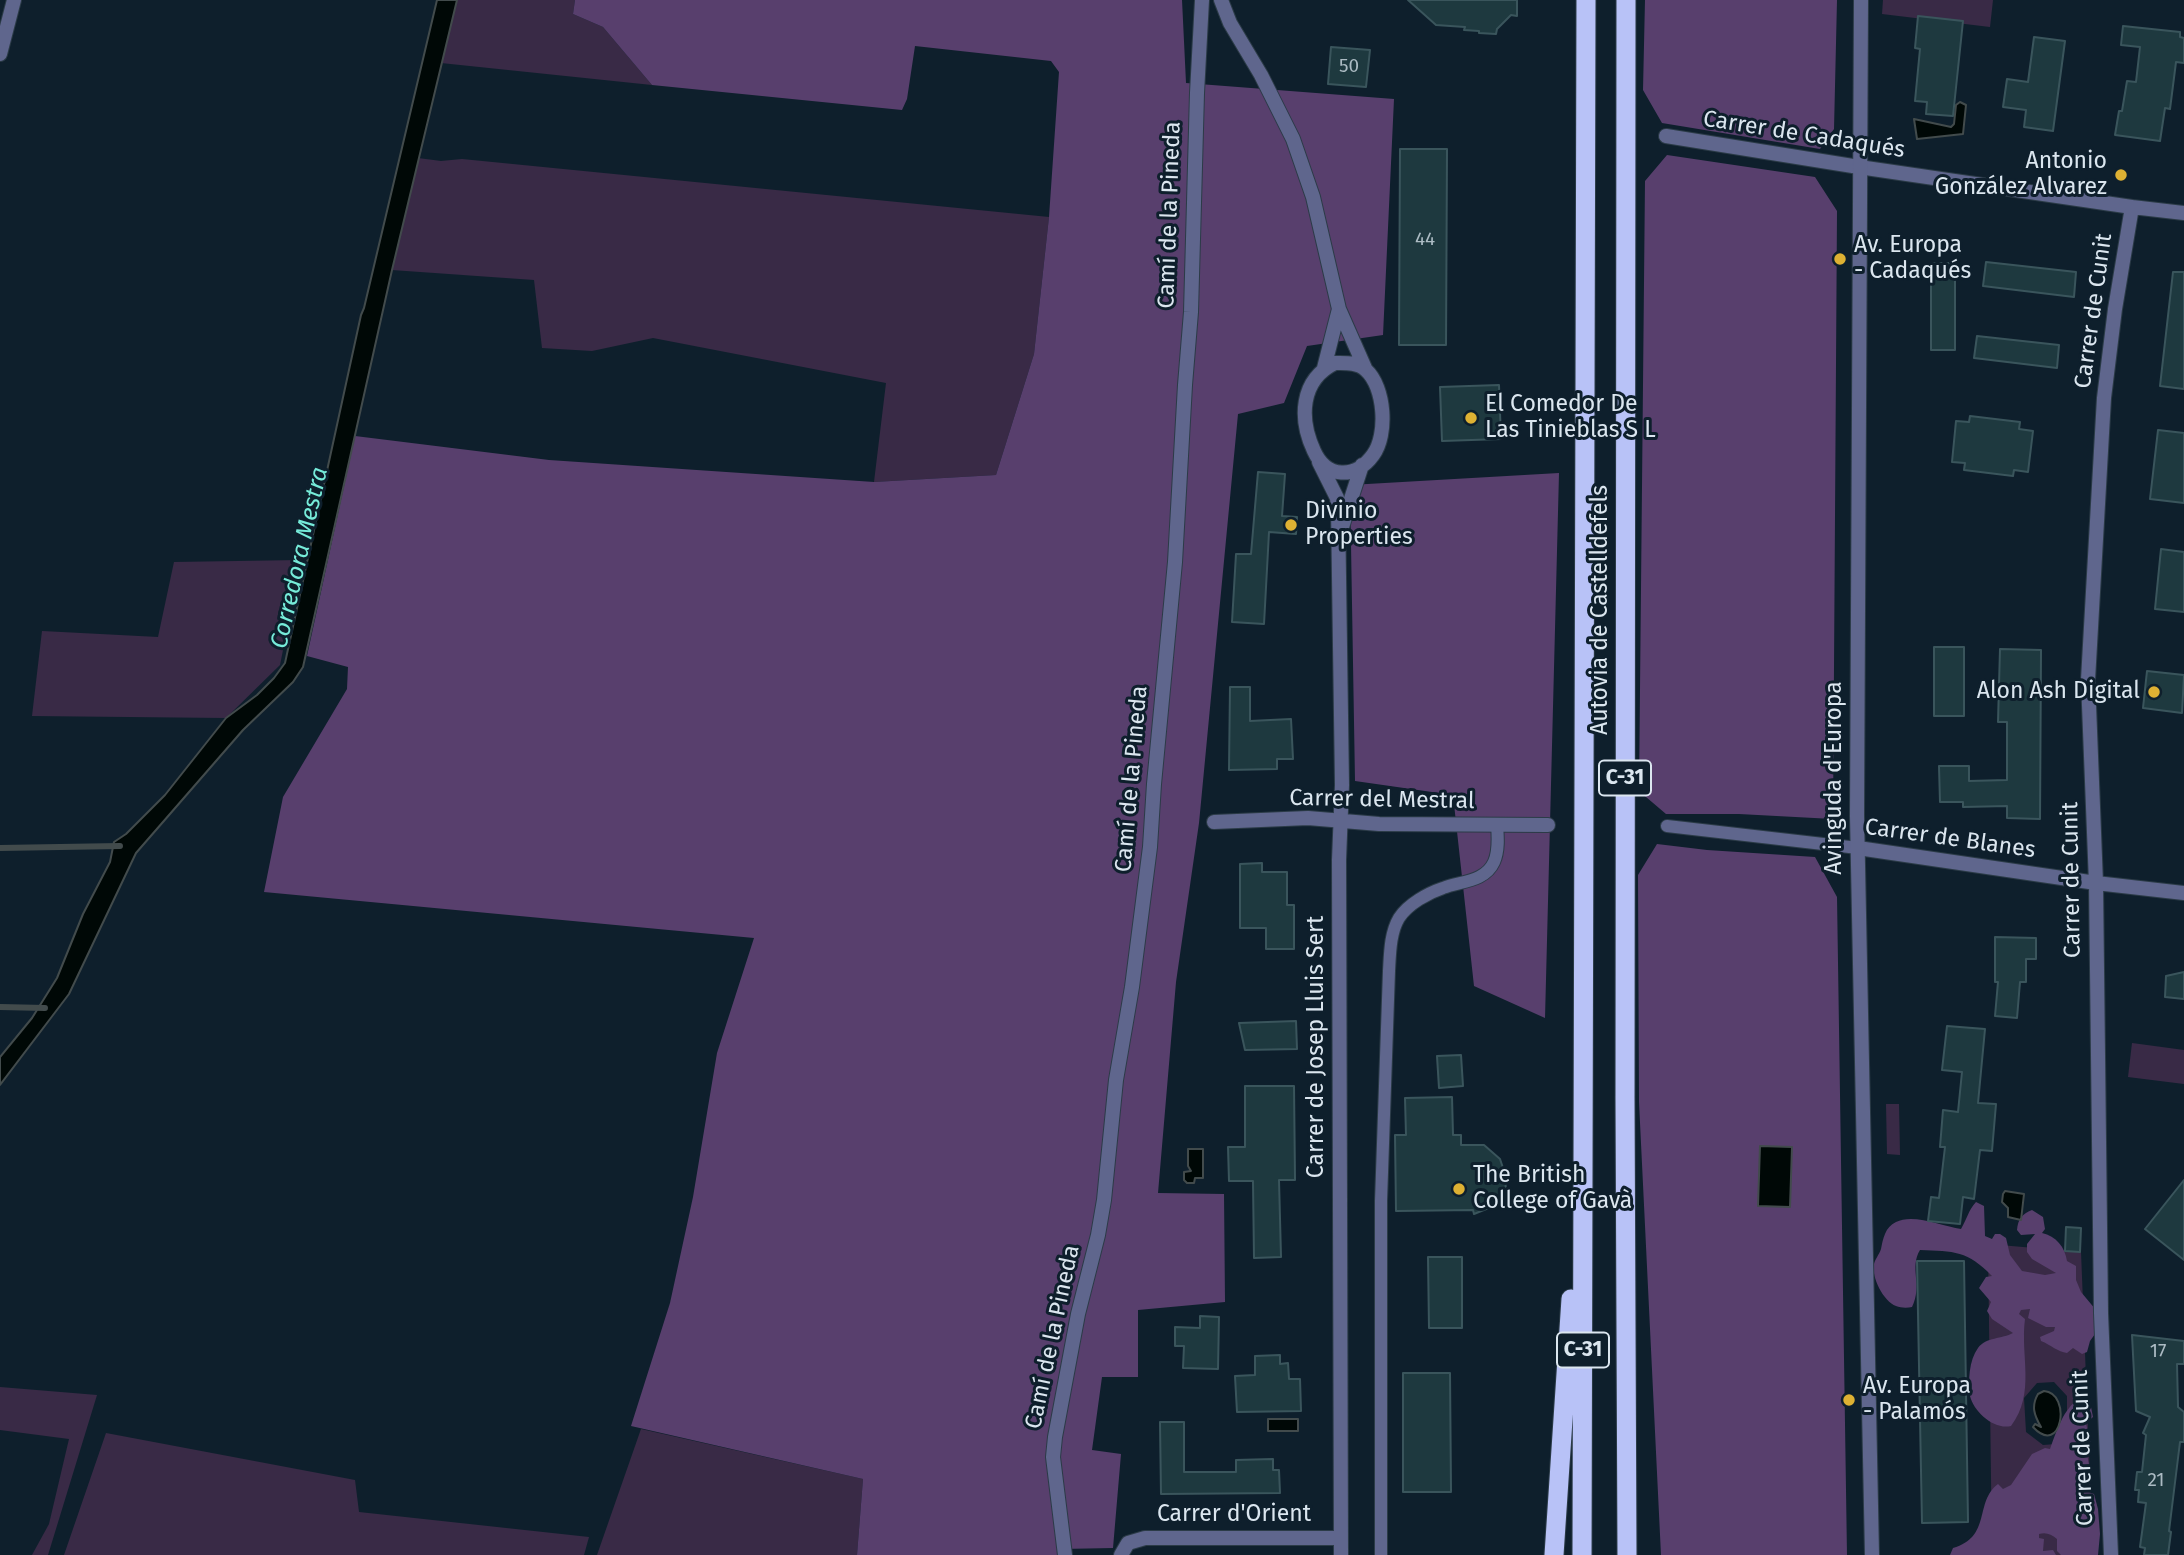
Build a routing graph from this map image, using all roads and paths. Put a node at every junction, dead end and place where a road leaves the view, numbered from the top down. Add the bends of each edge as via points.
1 (14, 0) edge
2 (1202, 0) edge
3 (1221, 0) edge
4 (1586, 0) edge
5 (1626, 0) edge
6 (1861, 0) edge
7 (0, 54) edge
8 (1666, 136) dead end
9 (1859, 167) junction
10 (2132, 207) junction
11 (2184, 213) edge
12 (1339, 309) junction
13 (1365, 368) junction
14 (1324, 369) junction
15 (1319, 462) junction
16 (1362, 465) junction
17 (1339, 538) junction
18 (1340, 821) junction
19 (1214, 822) dead end
20 (1497, 825) junction
21 (1548, 825) dead end
22 (1667, 826) dead end
23 (1858, 848) junction
24 (2096, 883) junction
25 (2184, 893) edge
26 (1583, 1144) junction
27 (1341, 1538) junction
28 (1124, 1549) edge
29 (1065, 1555) edge
30 (1341, 1555) edge
31 (1381, 1555) edge
32 (1554, 1555) edge
33 (1583, 1555) edge
34 (1627, 1555) edge
35 (1872, 1555) edge
36 (2111, 1555) edge

1 - 7 street
2 - 29 street, Camí de la Pineda via 1191,312 1150,847 1116,1080 1104,1200 1055,1437 1053,1457
3 - 12 street, Carrer de Josep Lluis Sert via 1293,139 1313,197
4 - 26 highway, Autovia de Castelldefels / C-31
5 - 34 highway, Autovia de Castelldefels / C-31
6 - 9 street, Avinguda d'Europa
8 - 9 street, Carrer de Cadaqués
9 - 10 street, Carrer de Cadaqués
9 - 23 street, Avinguda d'Europa
10 - 11 street, Carrer de Cadaqués
10 - 24 street, Carrer de Cunit via 2104,398 2097,507 2088,680
12 - 13 street, Carrer de Josep Lluis Sert
12 - 14 street, Carrer de Josep Lluis Sert
13 - 14 street via 1335,363
13 - 16 street, Carrer de Josep Lluis Sert via 1377,386 1383,420 1373,455
14 - 15 street, Carrer de Josep Lluis Sert via 1313,380 1304,411
15 - 16 street via 1343,473
15 - 17 street, Carrer de Josep Lluis Sert via 1336,498
16 - 17 street, Carrer de Josep Lluis Sert
17 - 18 street, Carrer de Josep Lluis Sert
18 - 19 street, Carrer del Mestral
18 - 20 street, Carrer del Mestral
18 - 27 street, Carrer de Josep Lluis Sert
20 - 21 street, Carrer del Mestral
20 - 31 lane via 1497,849 1488,870 1477,879 1420,900 1399,918 1392,940 1381,1201
22 - 23 lane, Carrer de Blanes
23 - 24 street, Carrer de Blanes
23 - 35 street, Avinguda d'Europa
24 - 25 street, Carrer de Blanes
24 - 36 street, Carrer de Cunit via 2101,1313
26 - 32 highway
26 - 33 highway, Autovia de Castelldefels / C-31
27 - 28 street, Carrer d'Orient via 1145,1538
27 - 30 street, Carrer de Josep Lluis Sert

